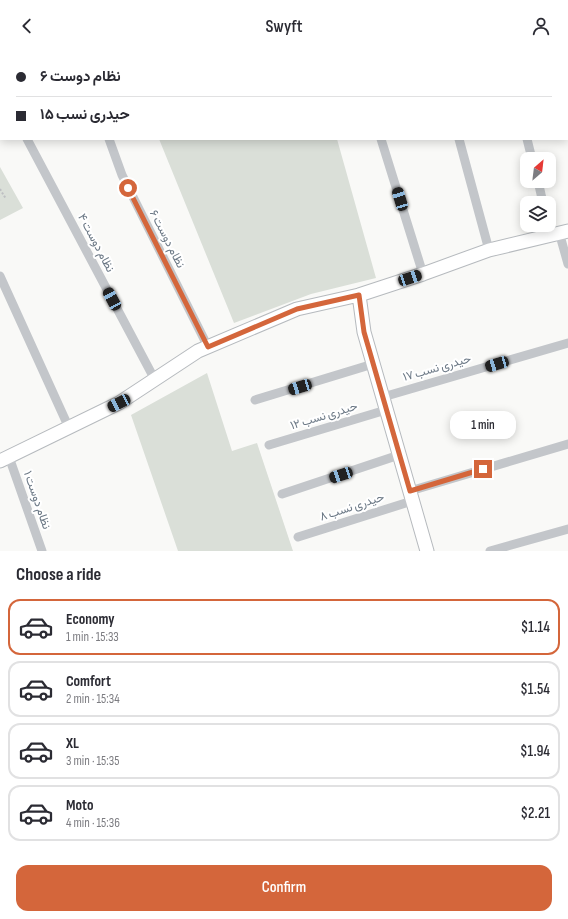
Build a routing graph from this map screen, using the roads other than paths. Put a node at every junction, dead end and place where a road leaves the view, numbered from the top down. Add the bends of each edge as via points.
1 (28, 140) edge
2 (109, 140) edge
3 (381, 140) edge
4 (459, 140) edge
5 (527, 140) edge
6 (530, 152) edge
7 (557, 230) edge
8 (489, 250) junction
9 (568, 264) edge
10 (423, 274) junction
11 (0, 276) edge
12 (359, 295) junction
13 (568, 343) edge
14 (208, 347) junction
15 (373, 364) junction
16 (155, 380) junction
17 (382, 397) junction
18 (255, 400) dead end
19 (386, 410) junction
20 (69, 428) junction
21 (568, 444) edge
22 (269, 445) dead end
23 (400, 455) junction
24 (5, 459) edge
25 (282, 494) dead end
26 (411, 496) junction
27 (568, 529) edge
28 (298, 537) dead end
29 (42, 551) edge
30 (427, 551) edge
31 (490, 551) edge

1 - 16 street, نظام دوست ۴
2 - 14 street, نظام دوست ۶ via 122,175
3 - 10 street
4 - 8 street
5 - 6 street
7 - 8 street
7 - 9 street
8 - 10 street
10 - 12 street
11 - 20 street
12 - 14 street via 297,309
12 - 15 street via 364,332
13 - 17 street, حیدری نسب ۱۷
14 - 16 street
15 - 17 street
15 - 18 street
16 - 20 street via 119,403
17 - 19 street
19 - 22 street, حیدری نسب ۱۲
19 - 23 street
20 - 24 street
21 - 26 street, حیدری نسب ۸
23 - 25 street
23 - 26 street
24 - 29 street, نظام دوست ۱
26 - 28 street, حیدری نسب ۸
26 - 30 street
27 - 31 street

